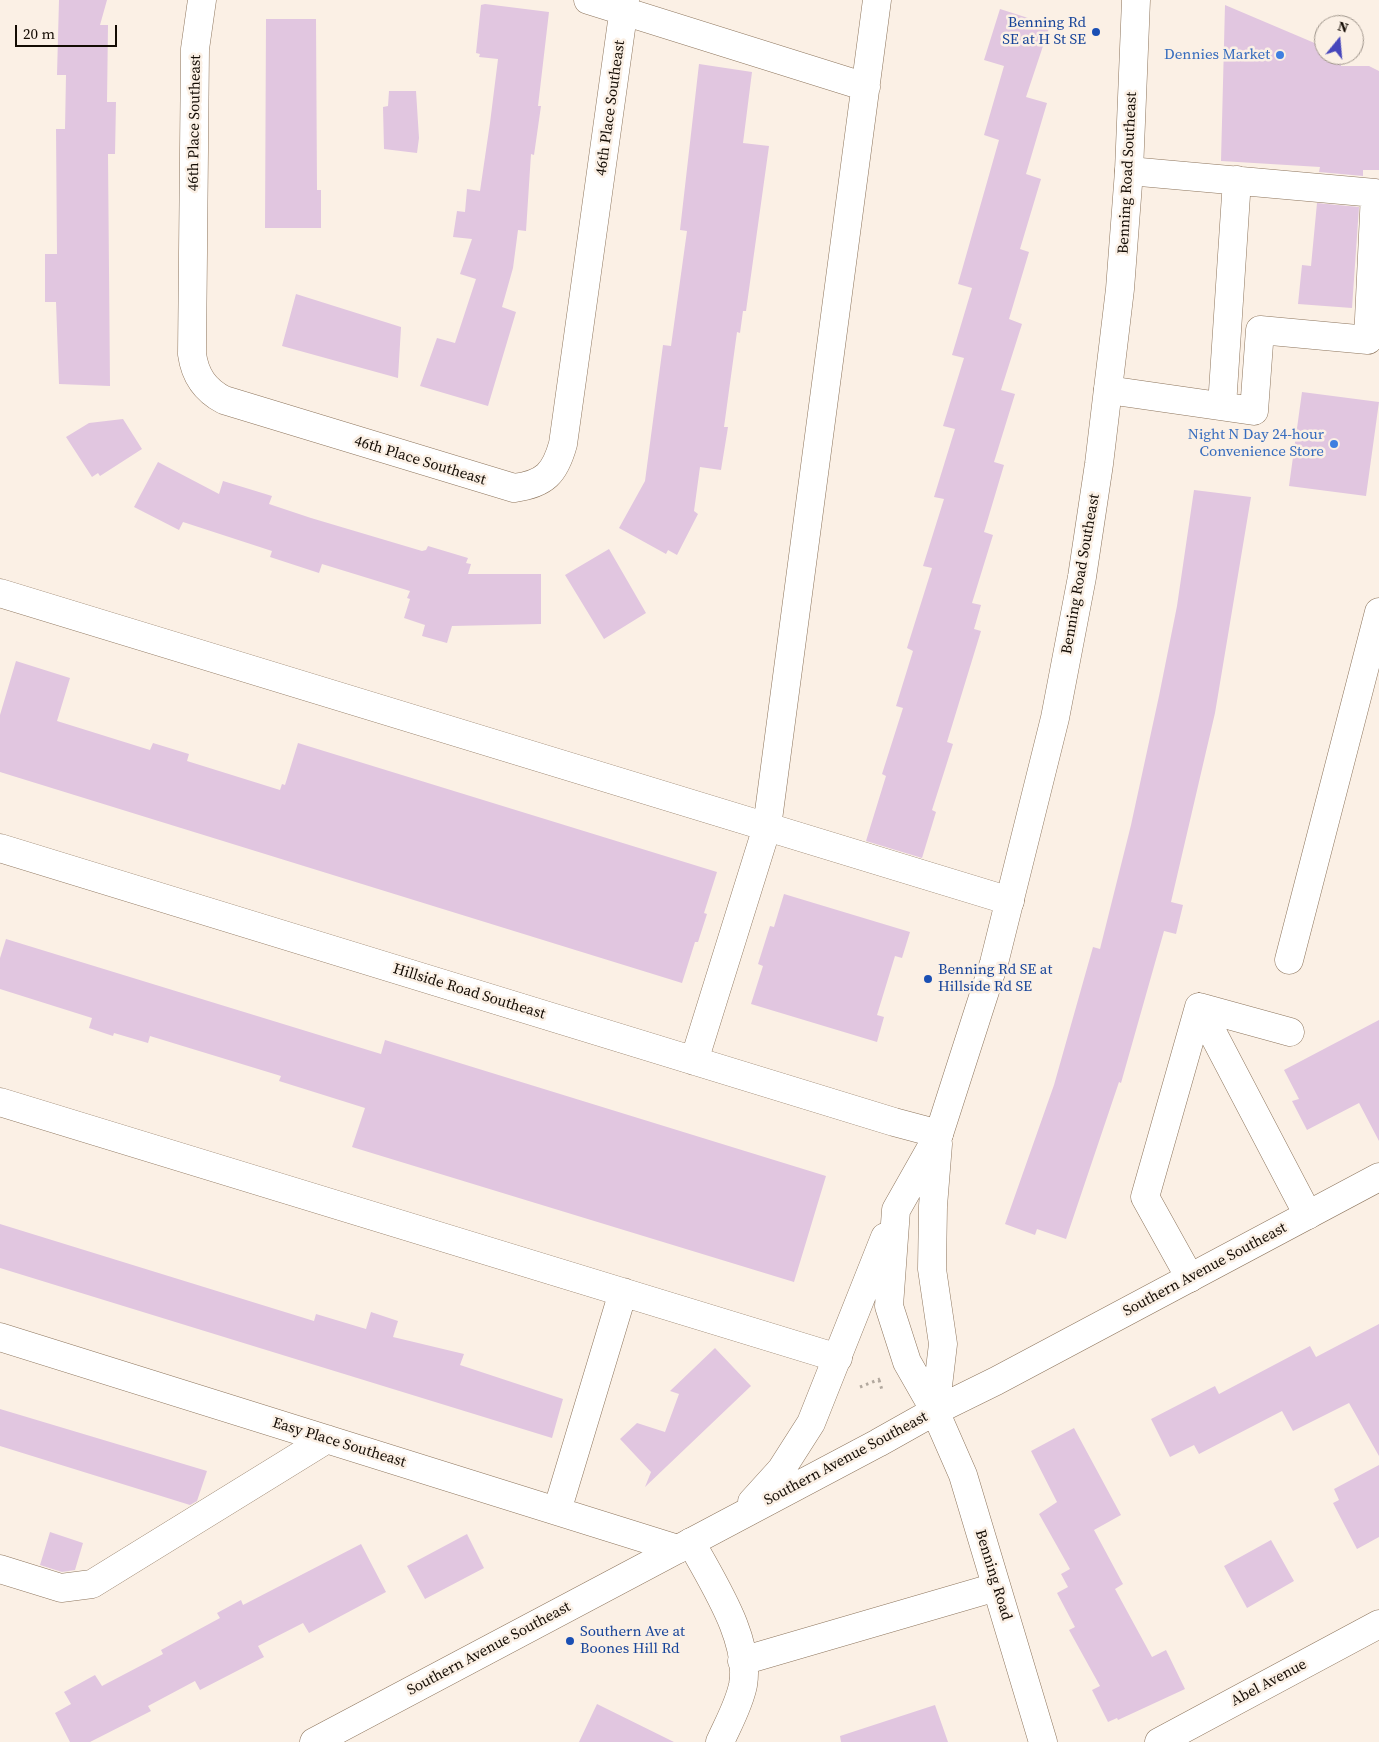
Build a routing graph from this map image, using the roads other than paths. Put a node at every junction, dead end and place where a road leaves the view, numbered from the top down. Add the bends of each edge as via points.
1 (202, 0) edge
2 (588, 0) edge
3 (877, 0) edge
4 (1136, 0) edge
5 (624, 6) edge
6 (866, 87) junction
7 (1129, 171) junction
8 (1237, 180) junction
9 (1108, 390) junction
10 (1222, 406) junction
11 (0, 593) edge
12 (1379, 612) edge
13 (767, 827) junction
14 (0, 848) edge
15 (1010, 901) junction
16 (1289, 960) dead end
17 (1199, 1007) junction
18 (1290, 1032) dead end
19 (694, 1061) junction
20 (0, 1102) edge
21 (939, 1134) junction
22 (1379, 1177) edge
23 (896, 1210) junction
24 (1308, 1215) junction
25 (1190, 1278) junction
26 (623, 1292) junction
27 (0, 1337) edge
28 (838, 1358) junction
29 (934, 1411) junction
30 (327, 1439) junction
31 (557, 1511) junction
32 (735, 1519) junction
33 (684, 1546) junction
34 (0, 1569) edge
35 (996, 1587) junction
36 (1379, 1624) edge
37 (742, 1661) junction
38 (314, 1742) edge
39 (720, 1742) edge
40 (1043, 1742) edge
41 (1159, 1742) edge

1 - 5 main road, 46th Place Southeast via 196,50 192,354 198,377 214,395 224,400 514,488 537,483 546,477 554,468 563,444
2 - 5 main road
3 - 6 main road
4 - 7 main road, Benning Road Southeast
5 - 6 main road
6 - 13 main road
7 - 8 main road
7 - 9 main road, Benning Road Southeast
8 - 10 main road
8 - 10 main road via 1375,193 1368,340 1260,330 1254,410
9 - 10 main road
9 - 15 main road, Benning Road Southeast via 1080,587 1055,718
11 - 13 main road
12 - 16 main road
13 - 15 main road
13 - 19 main road
14 - 19 main road, Hillside Road Southeast
15 - 21 main road, Benning Road Southeast via 994,963
17 - 18 main road
17 - 24 main road
17 - 25 main road via 1145,1197
19 - 21 main road, Hillside Road Southeast
20 - 26 main road
21 - 23 main road, Benning Road Southeast
21 - 29 main road, Benning Road Southeast via 932,1269 943,1344
22 - 24 main road, Southern Avenue Southeast
23 - 28 main road
23 - 29 main road, Benning Road Southeast via 889,1306 906,1362
24 - 25 main road, Southern Avenue Southeast
25 - 29 main road, Southern Avenue Southeast
26 - 28 main road
26 - 31 main road
27 - 30 main road, Easy Place Southeast
28 - 32 main road via 811,1424 782,1470
29 - 32 main road, Southern Avenue Southeast
29 - 35 main road, Benning Road via 963,1475
30 - 31 main road, Easy Place Southeast
30 - 34 main road via 92,1584 61,1588
31 - 33 main road, Easy Place Southeast
32 - 33 main road, Southern Avenue Southeast
33 - 37 main road via 742,1645
33 - 38 main road, Southern Avenue Southeast
35 - 37 main road
35 - 40 main road, Benning Road
36 - 41 main road, Abel Avenue
37 - 39 main road via 743,1684

